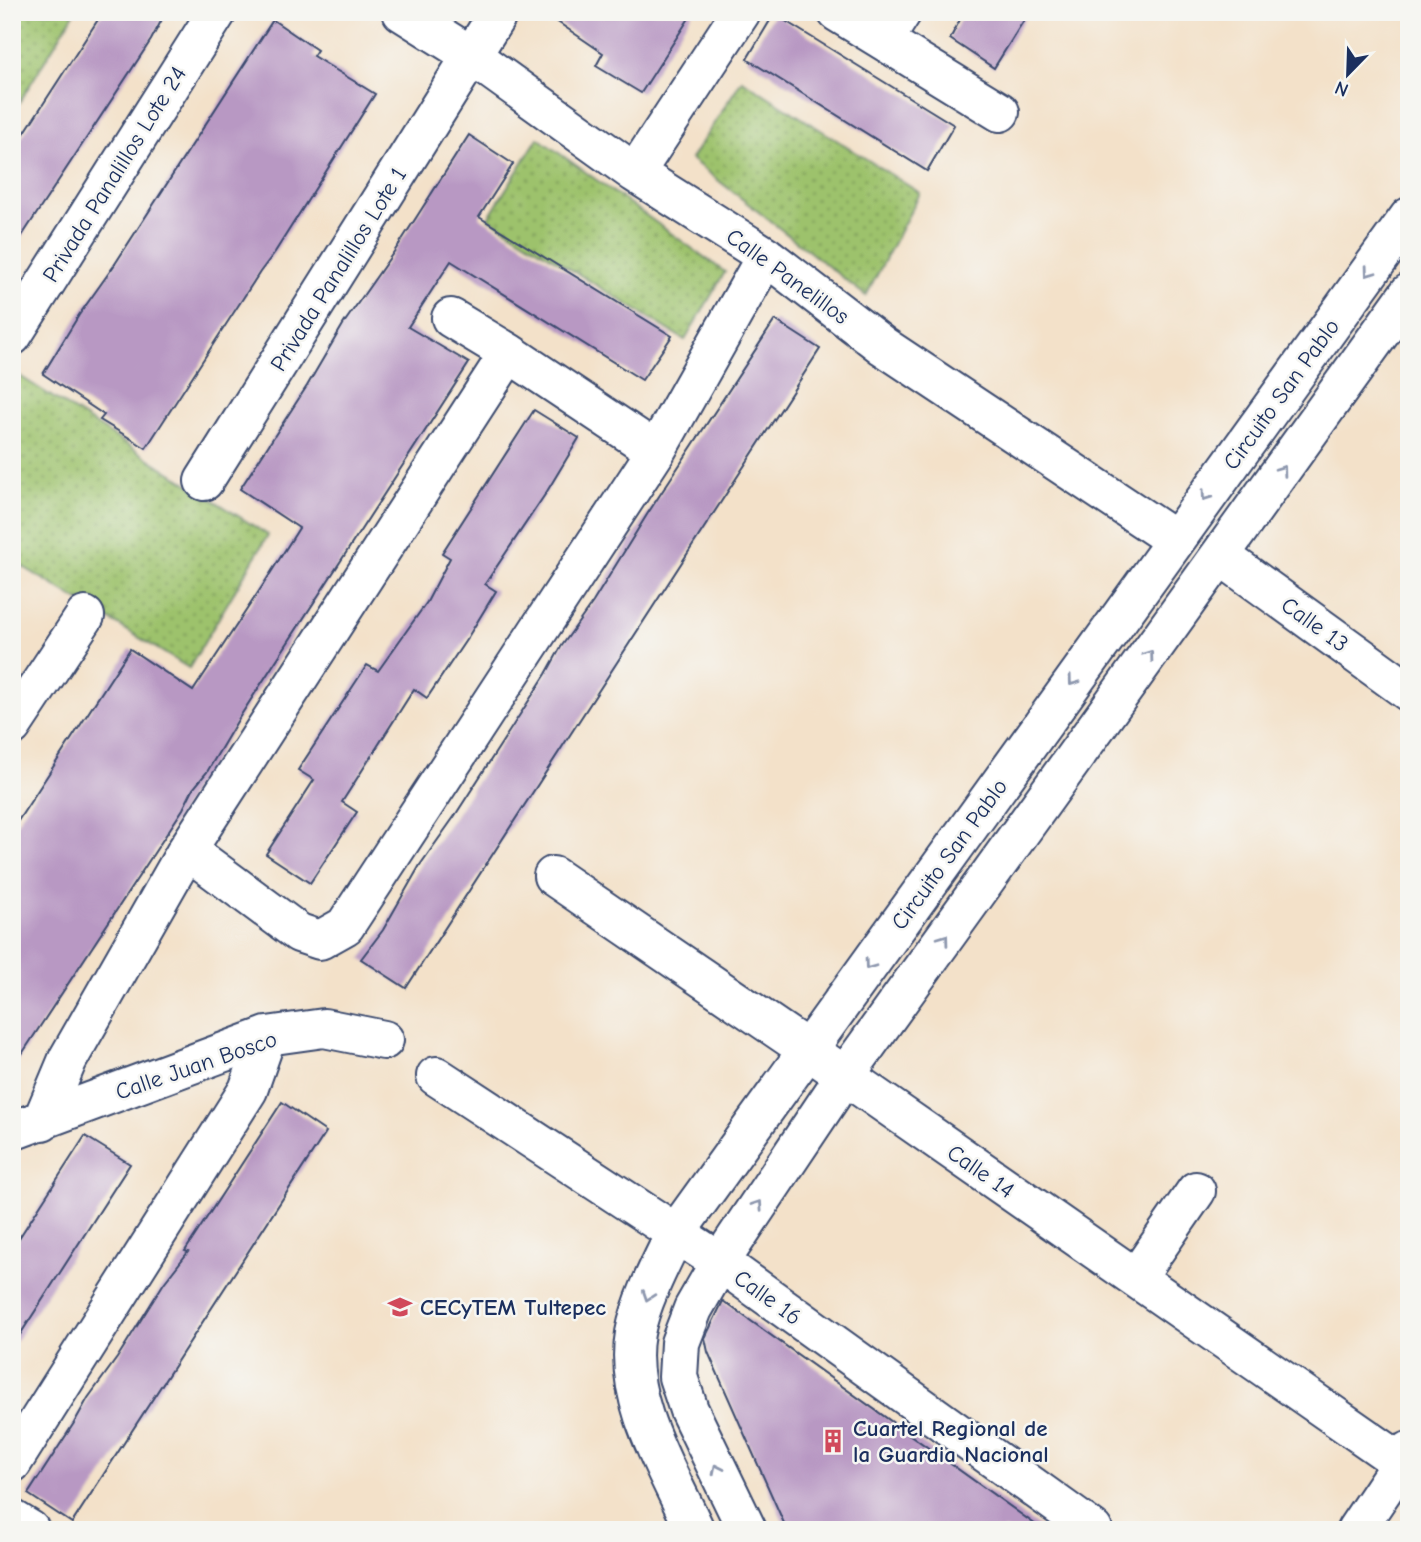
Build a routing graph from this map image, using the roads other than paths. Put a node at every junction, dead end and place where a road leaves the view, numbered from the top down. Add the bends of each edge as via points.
1 (216, 12) edge
2 (402, 12) edge
3 (499, 12) edge
4 (741, 12) edge
5 (838, 12) edge
6 (893, 26) edge
7 (472, 56) junction
8 (1000, 112) dead end
9 (635, 173) junction
10 (1409, 217) edge
11 (766, 256) junction
12 (1409, 293) edge
13 (451, 318) dead end
14 (12, 336) edge
15 (509, 353) junction
16 (656, 451) junction
17 (204, 481) dead end
18 (1175, 540) junction
19 (1220, 556) junction
20 (85, 616) dead end
21 (1409, 692) edge
22 (12, 726) edge
23 (187, 850) junction
24 (553, 876) dead end
25 (267, 1036) junction
26 (384, 1040) dead end
27 (808, 1050) junction
28 (436, 1076) dead end
29 (844, 1077) junction
30 (27, 1126) edge
31 (1196, 1191) dead end
32 (675, 1234) junction
33 (720, 1262) junction
34 (1136, 1278) junction
35 (1406, 1460) edge
36 (12, 1463) edge
37 (12, 1519) edge
38 (30, 1530) edge
39 (695, 1530) edge
40 (747, 1530) edge
41 (1093, 1530) edge
42 (1356, 1530) edge

1 - 14 street, Privada Panalillos Lote 24
2 - 7 street, Calle Panelillos
3 - 7 street, Privada Panalillos Lote 1
4 - 9 street
5 - 6 street
6 - 8 street
7 - 9 street, Calle Panelillos
7 - 17 street, Privada Panalillos Lote 1
9 - 11 street, Calle Panelillos
10 -> 18 street, Circuito San Pablo
11 - 16 street
11 - 18 street, Calle Panelillos via 883,346
19 -> 12 street, Circuito San Pablo
13 - 15 street
15 - 16 street
15 - 23 street
16 - 23 street via 345,926 320,940 299,933
18 -> 27 street, Circuito San Pablo
19 - 21 street, Calle 13
29 -> 19 street, Circuito San Pablo
20 - 22 street
23 - 30 street
24 - 27 street, Calle 14
25 - 26 street, Calle Juan Bosco via 324,1028
25 - 30 street, Calle Juan Bosco
25 - 36 street via 248,1090
27 - 29 street, Calle 14
27 - 32 street, Circuito San Pablo
28 - 32 street, Calle 16
33 -> 29 street, Circuito San Pablo
29 - 34 street, Calle 14
31 - 34 street
32 - 33 street, Calle 16
32 -> 39 street, Circuito San Pablo via 635,1333 635,1385 651,1435
40 -> 33 street, Circuito San Pablo via 689,1410 678,1377 680,1343
33 - 41 street, Calle 16
34 - 35 street, Calle 14
35 - 42 street
37 - 38 street

